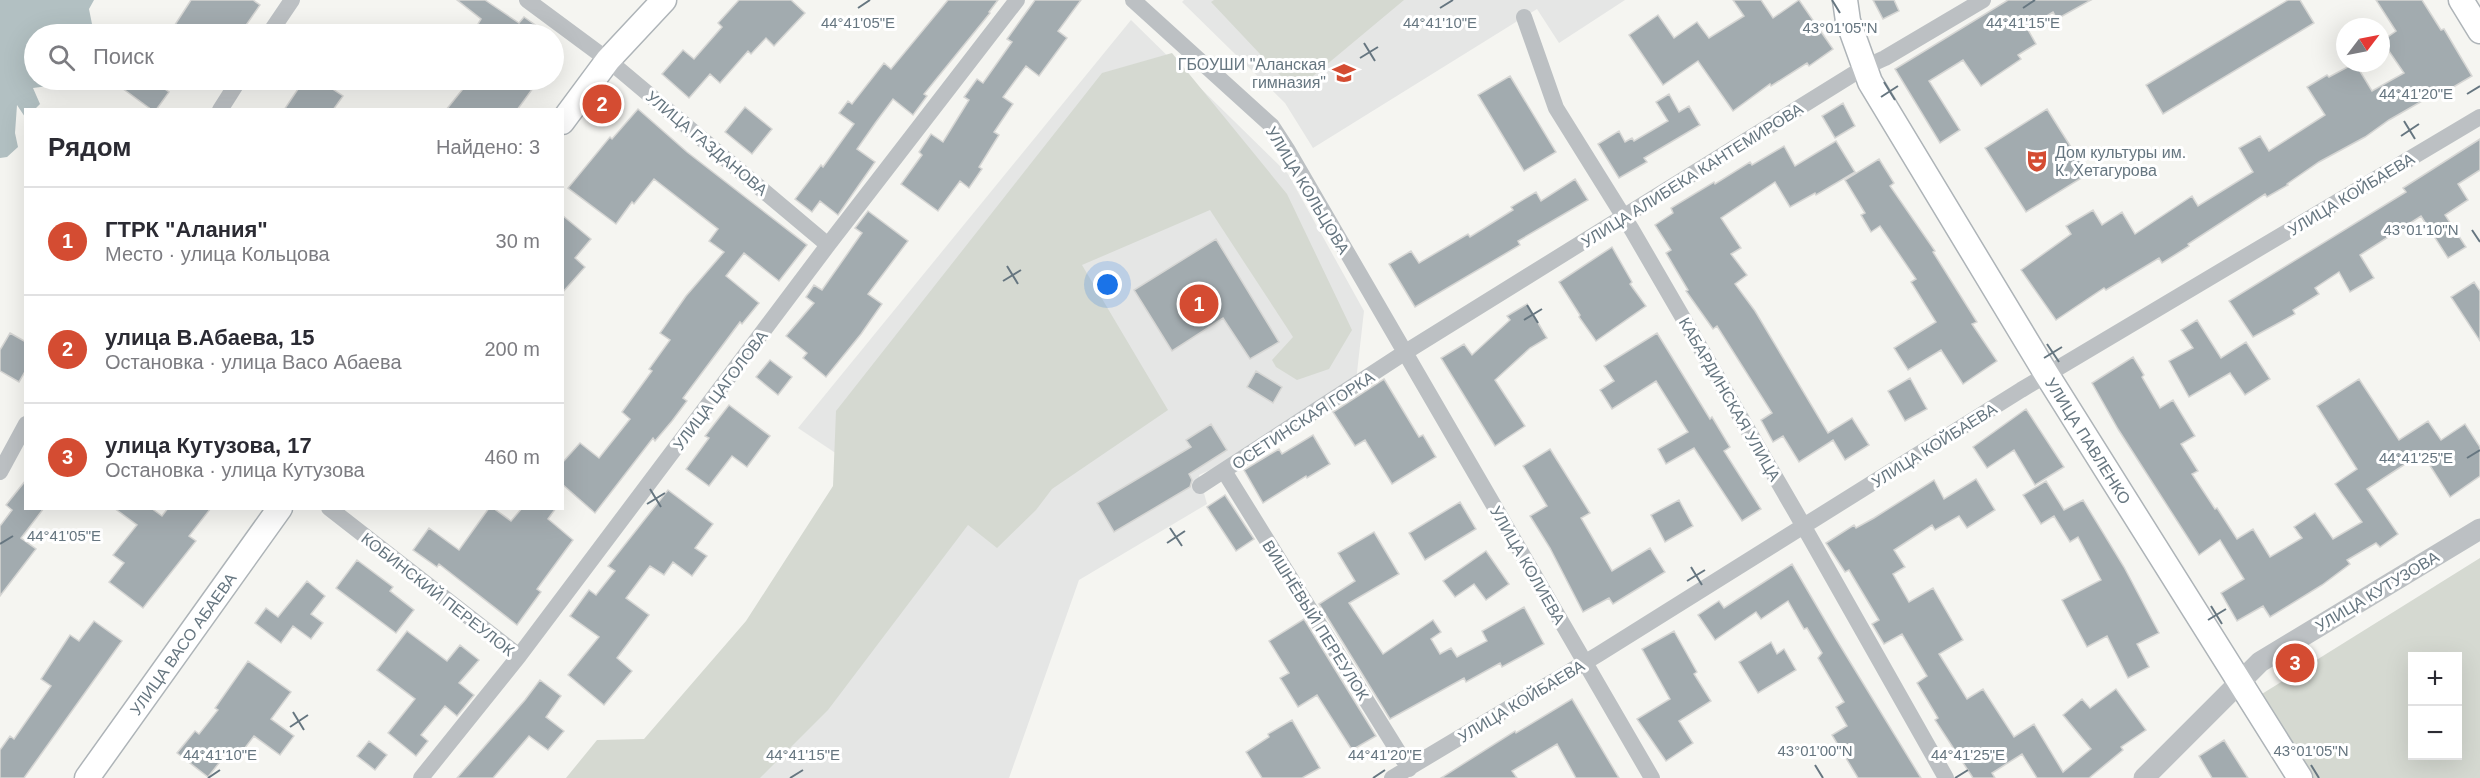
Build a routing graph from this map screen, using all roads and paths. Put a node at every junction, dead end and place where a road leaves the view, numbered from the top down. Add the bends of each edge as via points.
1 (292, 0) edge
2 (526, 0) edge
3 (664, 0) edge
4 (1017, 0) edge
5 (1133, 0) edge
6 (1845, 0) edge
7 (1983, 0) edge
8 (2461, 0) edge
9 (1524, 16) dead end
10 (276, 24) edge
11 (559, 24) edge
12 (564, 27) edge
13 (2480, 31) edge
14 (609, 60) junction
15 (1863, 68) junction
16 (233, 90) edge
17 (221, 108) edge
18 (2480, 117) edge
19 (564, 119) edge
20 (1624, 218) junction
21 (828, 245) junction
22 (1404, 353) junction
23 (2047, 375) junction
24 (24, 428) edge
25 (1224, 471) junction
26 (0, 472) edge
27 (1200, 486) dead end
28 (279, 510) edge
29 (332, 510) edge
30 (1804, 526) junction
31 (2480, 529) edge
32 (519, 656) junction
33 (1584, 663) junction
34 (2240, 681) junction
35 (1408, 768) junction
36 (87, 778) edge
37 (421, 778) edge
38 (1392, 778) edge
39 (1652, 778) edge
40 (1947, 778) edge
41 (2144, 778) edge
42 (2300, 778) edge

1 - 10 street
2 - 11 street, УЛИЦА ГАЗДАНОВА
3 - 14 main road
4 - 21 street, УЛИЦА ЦАГОЛОВА
5 - 22 street, УЛИЦА КОЛЬЦОВА via 1272,126
6 - 15 main road, УЛИЦА ПАВЛЕНКО
7 - 15 street, УЛИЦА АЛИБЕКА КАНТЕМИРОВА
8 - 13 main road
9 - 20 street, КАБАРДИНСКАЯ УЛИЦА via 1556,108
12 - 14 street, УЛИЦА ГАЗДАНОВА
14 - 19 main road
14 - 21 street, УЛИЦА ГАЗДАНОВА
15 - 20 street, УЛИЦА АЛИБЕКА КАНТЕМИРОВА
15 - 23 main road, УЛИЦА ПАВЛЕНКО
16 - 17 street
18 - 23 street, УЛИЦА КОЙБАЕВА
20 - 22 street, УЛИЦА АЛИБЕКА КАНТЕМИРОВА
20 - 30 street, КАБАРДИНСКАЯ УЛИЦА
21 - 32 street, УЛИЦА ЦАГОЛОВА
22 - 25 street, ОСЕТИНСКАЯ ГОРКА
22 - 33 street, УЛИЦА КОЛИЕВА
23 - 30 street, УЛИЦА КОЙБАЕВА
23 - 34 main road, УЛИЦА ПАВЛЕНКО
24 - 26 street
25 - 27 street, ОСЕТИНСКАЯ ГОРКА
25 - 35 street, ВИШНЁВЫЙ ПЕРЕУЛОК
28 - 36 main road, УЛИЦА ВАСО АБАЕВА
29 - 32 street, КОБИНСКИЙ ПЕРЕУЛОК
30 - 33 street, УЛИЦА КОЙБАЕВА
30 - 40 street, КАБАРДИНСКАЯ УЛИЦА
31 - 34 street, УЛИЦА КУТУЗОВА via 2260,662
32 - 37 street, УЛИЦА ЦАГОЛОВА
33 - 35 street, УЛИЦА КОЙБАЕВА
33 - 39 street, УЛИЦА КОЛИЕВА
34 - 41 street, УЛИЦА КУТУЗОВА
34 - 42 main road, УЛИЦА ПАВЛЕНКО
35 - 38 street, УЛИЦА КОЙБАЕВА

